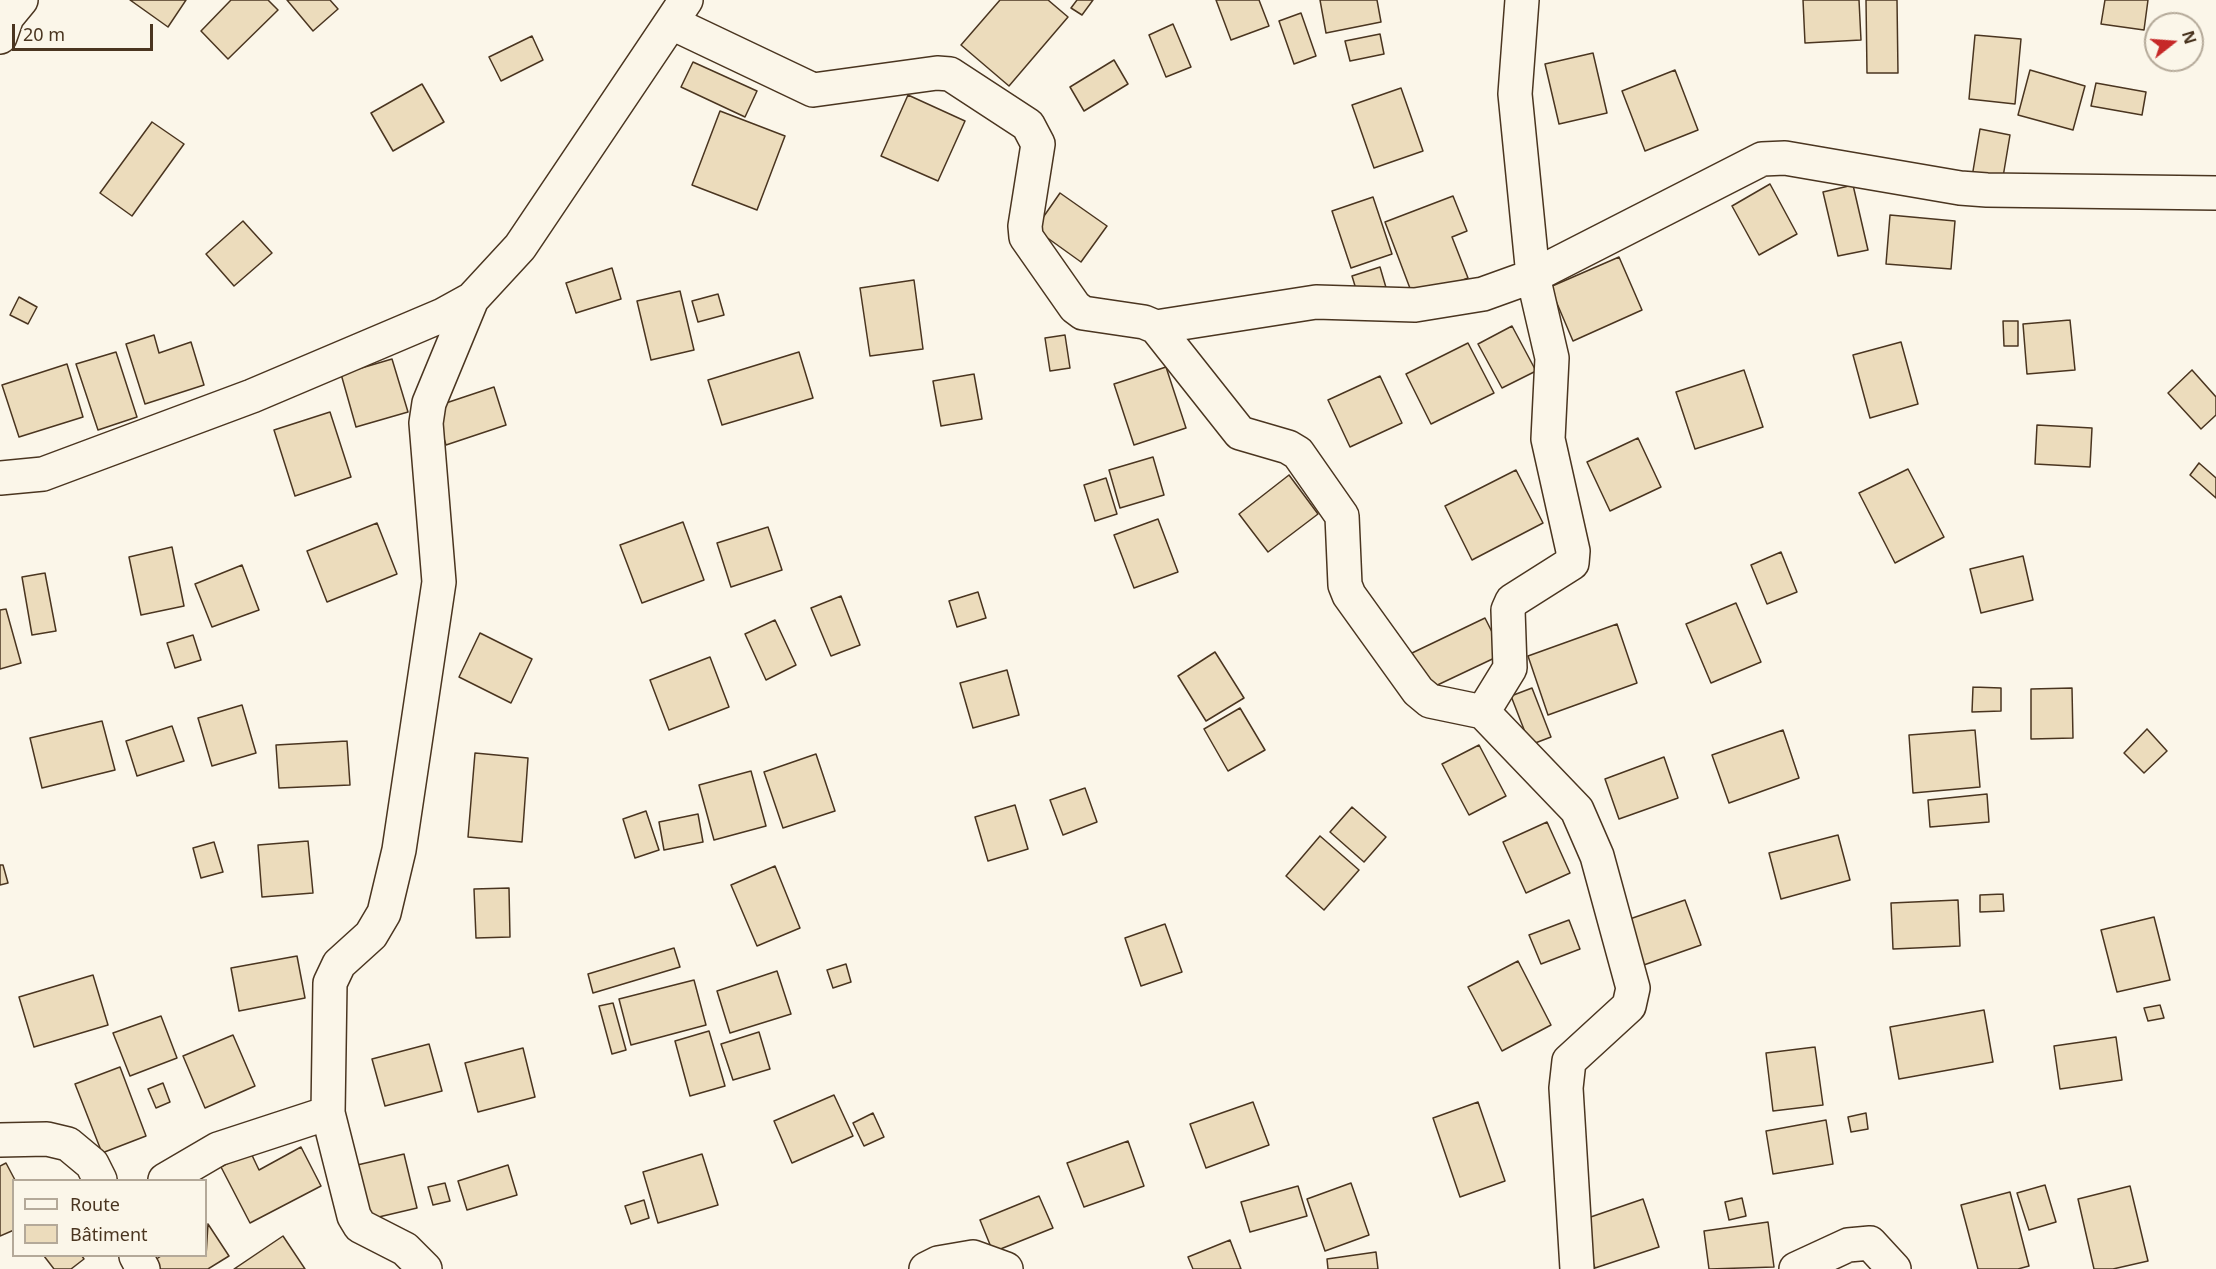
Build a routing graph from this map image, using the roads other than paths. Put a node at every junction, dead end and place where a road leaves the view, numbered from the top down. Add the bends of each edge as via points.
1 (1522, 0) edge
2 (679, 12) edge
3 (2216, 193) edge
4 (1533, 276) junction
5 (482, 288) junction
6 (1156, 327) junction
7 (0, 478) edge
8 (1483, 712) junction
9 (328, 1113) junction
10 (0, 1140) edge
11 (100, 1179) edge
12 (167, 1179) edge
13 (425, 1269) edge
14 (926, 1269) edge
15 (1006, 1269) edge
16 (1577, 1269) edge
17 (1796, 1269) edge
18 (1894, 1269) edge

1 - 4 street via 1515,94
2 - 5 street via 520,247
2 - 6 street via 813,90 950,74 1028,125 1038,144 1026,237 1083,313
3 - 4 street via 1959,188 1785,158 1762,159
4 - 6 street via 1446,302 1316,302
4 - 8 street via 1552,358 1548,439 1573,551 1572,563 1512,601 1508,610 1510,669
5 - 7 street via 443,315 252,396 43,474
5 - 9 street via 429,403 426,423 439,582 399,850 384,913 371,935 339,964 330,983
6 - 8 street via 1231,425 1240,433 1298,453 1337,506 1342,516 1345,585 1349,596 1418,691 1430,701
8 - 16 street via 1576,810 1597,856 1633,988 1629,1006 1569,1061 1566,1088
9 - 12 street via 218,1149
9 - 13 street via 354,1216 360,1226 405,1249
10 - 11 street via 47,1139 68,1144 92,1164
14 - 15 street via 973,1257
17 - 18 street via 1848,1245 1870,1243

